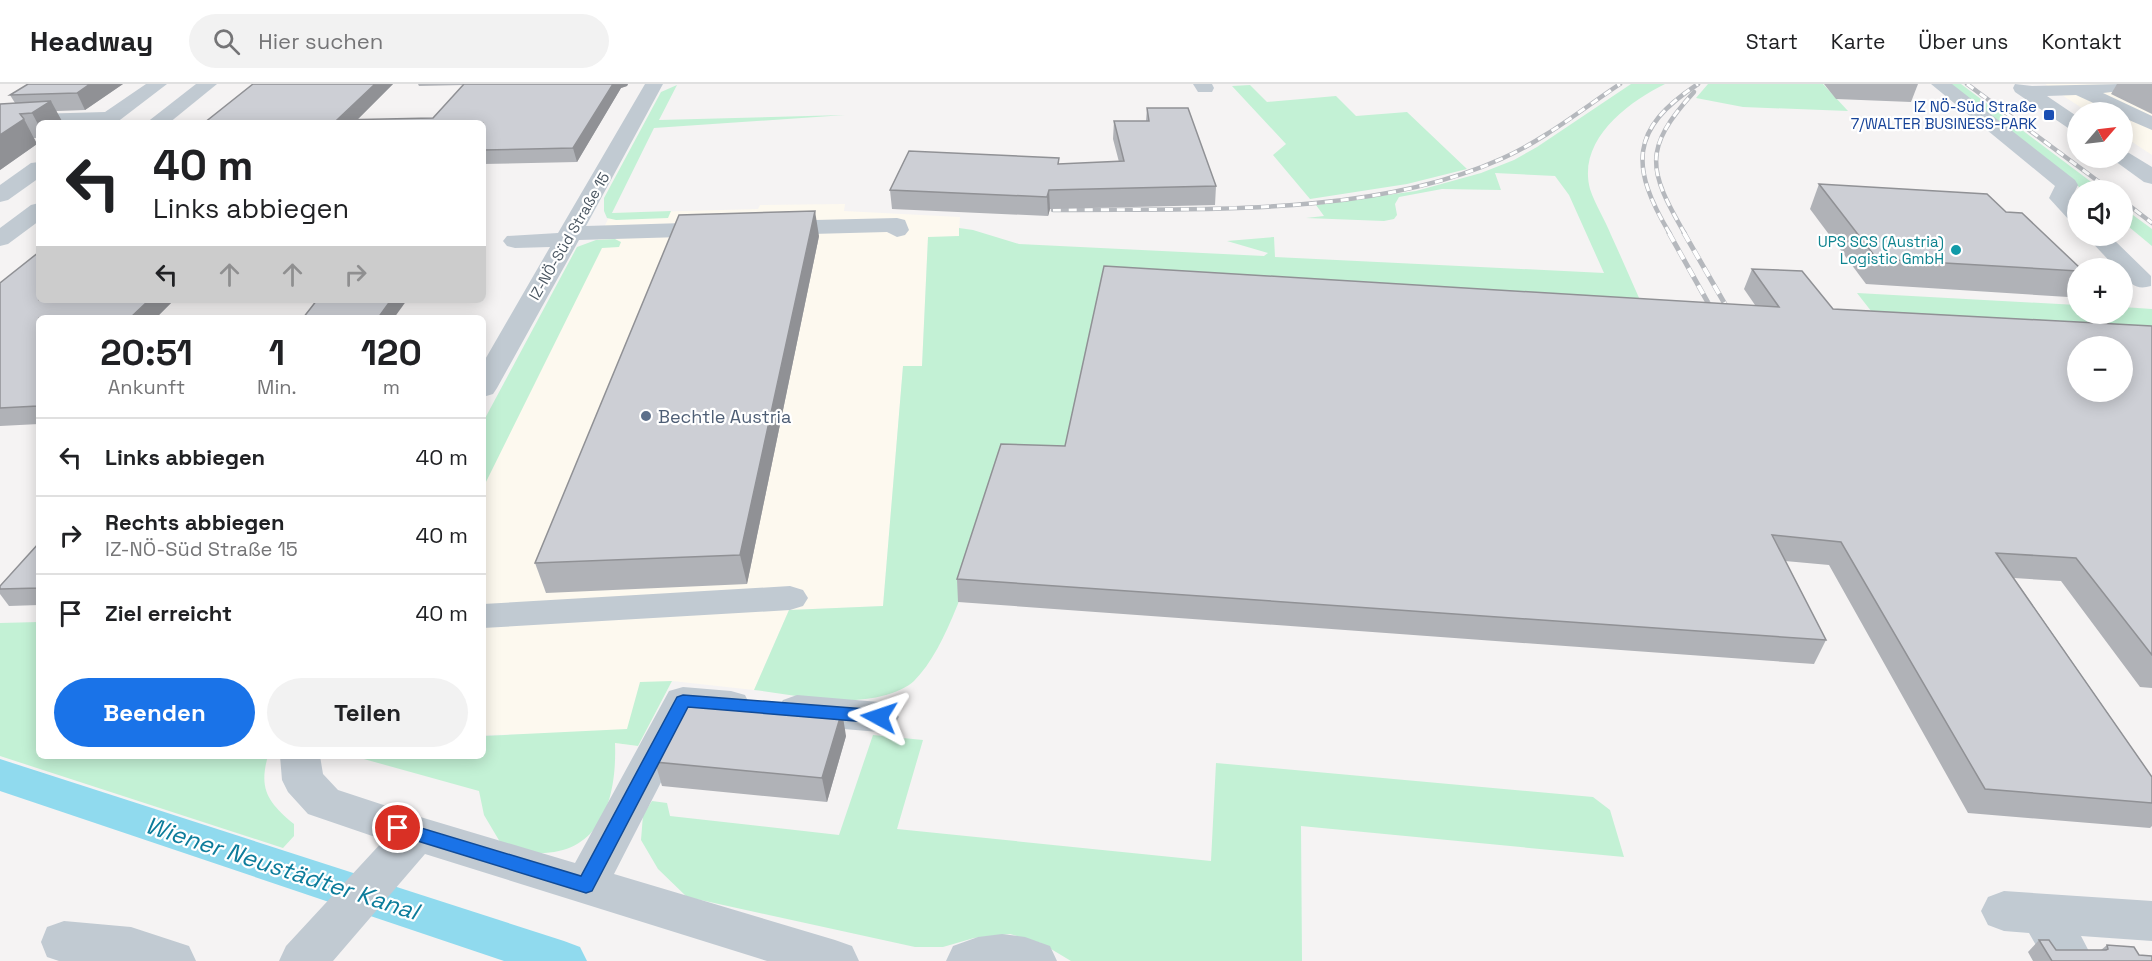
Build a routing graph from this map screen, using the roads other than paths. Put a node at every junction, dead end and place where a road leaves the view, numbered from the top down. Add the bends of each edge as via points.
1 (158, 84) edge
2 (208, 84) edge
3 (654, 84) edge
4 (1940, 84) edge
5 (2097, 87) edge
6 (2022, 88) edge
7 (2112, 102) edge
8 (2152, 105) edge
9 (2133, 106) edge
10 (2133, 115) edge
11 (2067, 119) edge
12 (107, 120) edge
13 (160, 120) edge
14 (0, 121) edge
15 (36, 121) edge
16 (2152, 124) edge
17 (2133, 164) edge
18 (36, 170) edge
19 (2152, 177) edge
20 (2067, 185) edge
21 (2067, 185) edge
22 (0, 195) edge
23 (2067, 205) edge
24 (36, 212) edge
25 (897, 231) dead end
26 (569, 236) junction
27 (0, 239) edge
28 (515, 241) dead end
29 (2107, 246) edge
30 (2142, 281) dead end
31 (486, 383) edge
32 (790, 598) dead end
33 (486, 616) edge
34 (879, 717) dead end
35 (300, 759) edge
36 (417, 834) junction
37 (586, 885) junction
38 (2152, 921) edge
39 (64, 942) dead end
40 (317, 946) edge
41 (139, 957) edge
42 (835, 961) edge
43 (970, 961) edge
44 (1034, 961) edge
45 (2070, 961) edge

1 - 12 street
2 - 13 street
3 - 26 street, IZ-NÖ-Süd Straße 15
4 - 20 street
5 - 6 street
5 - 7 street
6 - 11 street
8 - 9 street
10 - 16 street
14 - 15 street
17 - 19 street
18 - 22 street
21 - 23 street via 2060,198
24 - 27 street
25 - 26 street via 897,225 744,229 681,220 636,238
26 - 28 street
26 - 31 street, IZ-NÖ-Süd Straße 15
29 - 30 street
32 - 33 street
34 - 37 street via 683,701
35 - 36 street via 303,780 323,802
36 - 37 street
36 - 40 street
37 - 42 street
38 - 45 street via 2023,912
39 - 41 street
43 - 44 street via 983,956 1014,955

